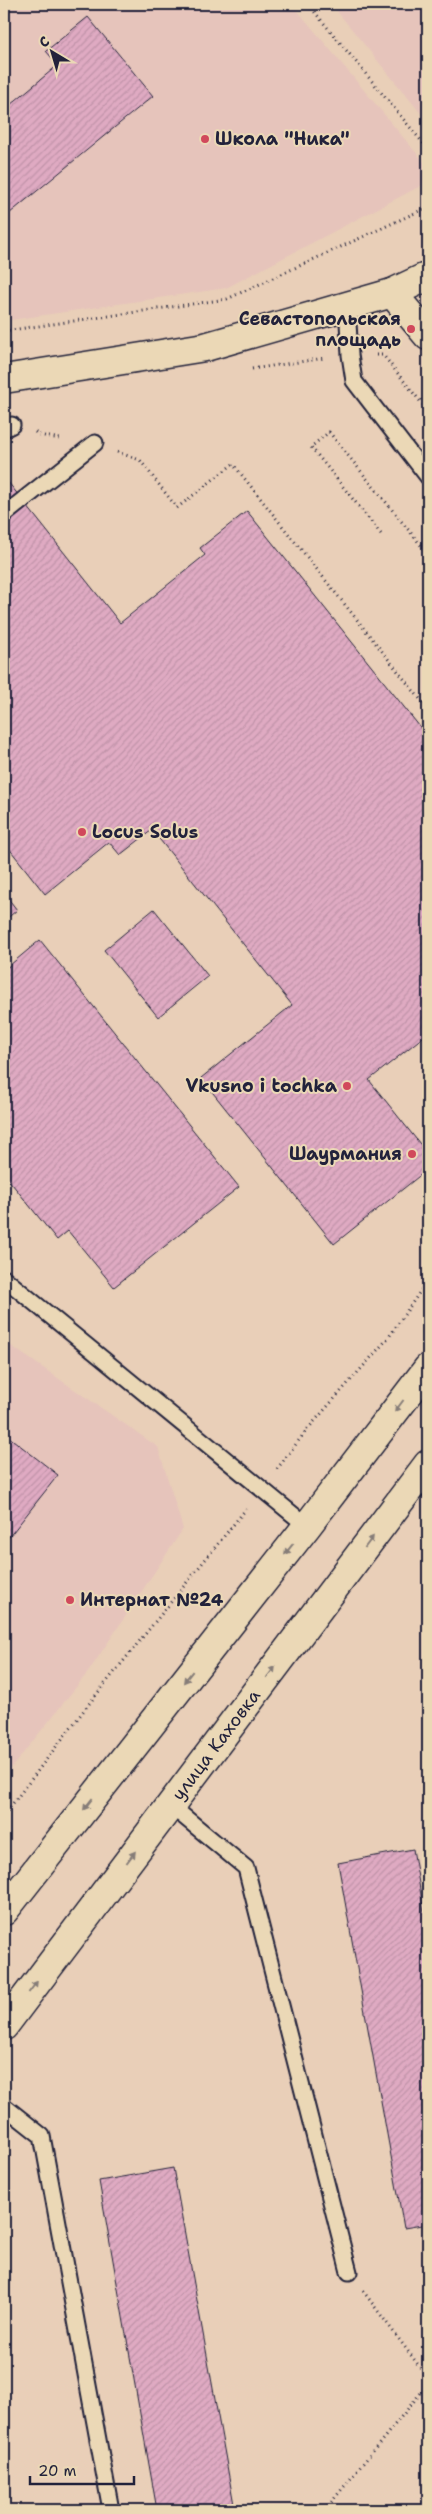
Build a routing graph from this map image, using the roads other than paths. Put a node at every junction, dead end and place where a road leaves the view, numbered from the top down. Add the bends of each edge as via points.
1 (428, 276) edge
2 (392, 293) junction
3 (347, 307) junction
4 (428, 336) edge
5 (4, 379) edge
6 (95, 444) dead end
7 (428, 477) edge
8 (4, 515) edge
9 (4, 1278) edge
10 (428, 1368) edge
11 (428, 1464) edge
12 (307, 1526) junction
13 (170, 1805) junction
14 (4, 1911) edge
15 (4, 2026) edge
16 (4, 2106) edge
17 (349, 2272) road end
18 (111, 2510) edge

1 - 2 main road
2 - 3 main road
2 - 4 main road
3 - 5 main road via 205,347
3 - 7 lane via 354,381
6 - 8 lane
9 - 12 lane
10 -> 12 main road
13 -> 11 main road, улица Каховка
12 -> 14 main road
15 -> 13 main road, улица Каховка
13 - 17 lane via 246,1868
16 - 18 lane via 42,2136

